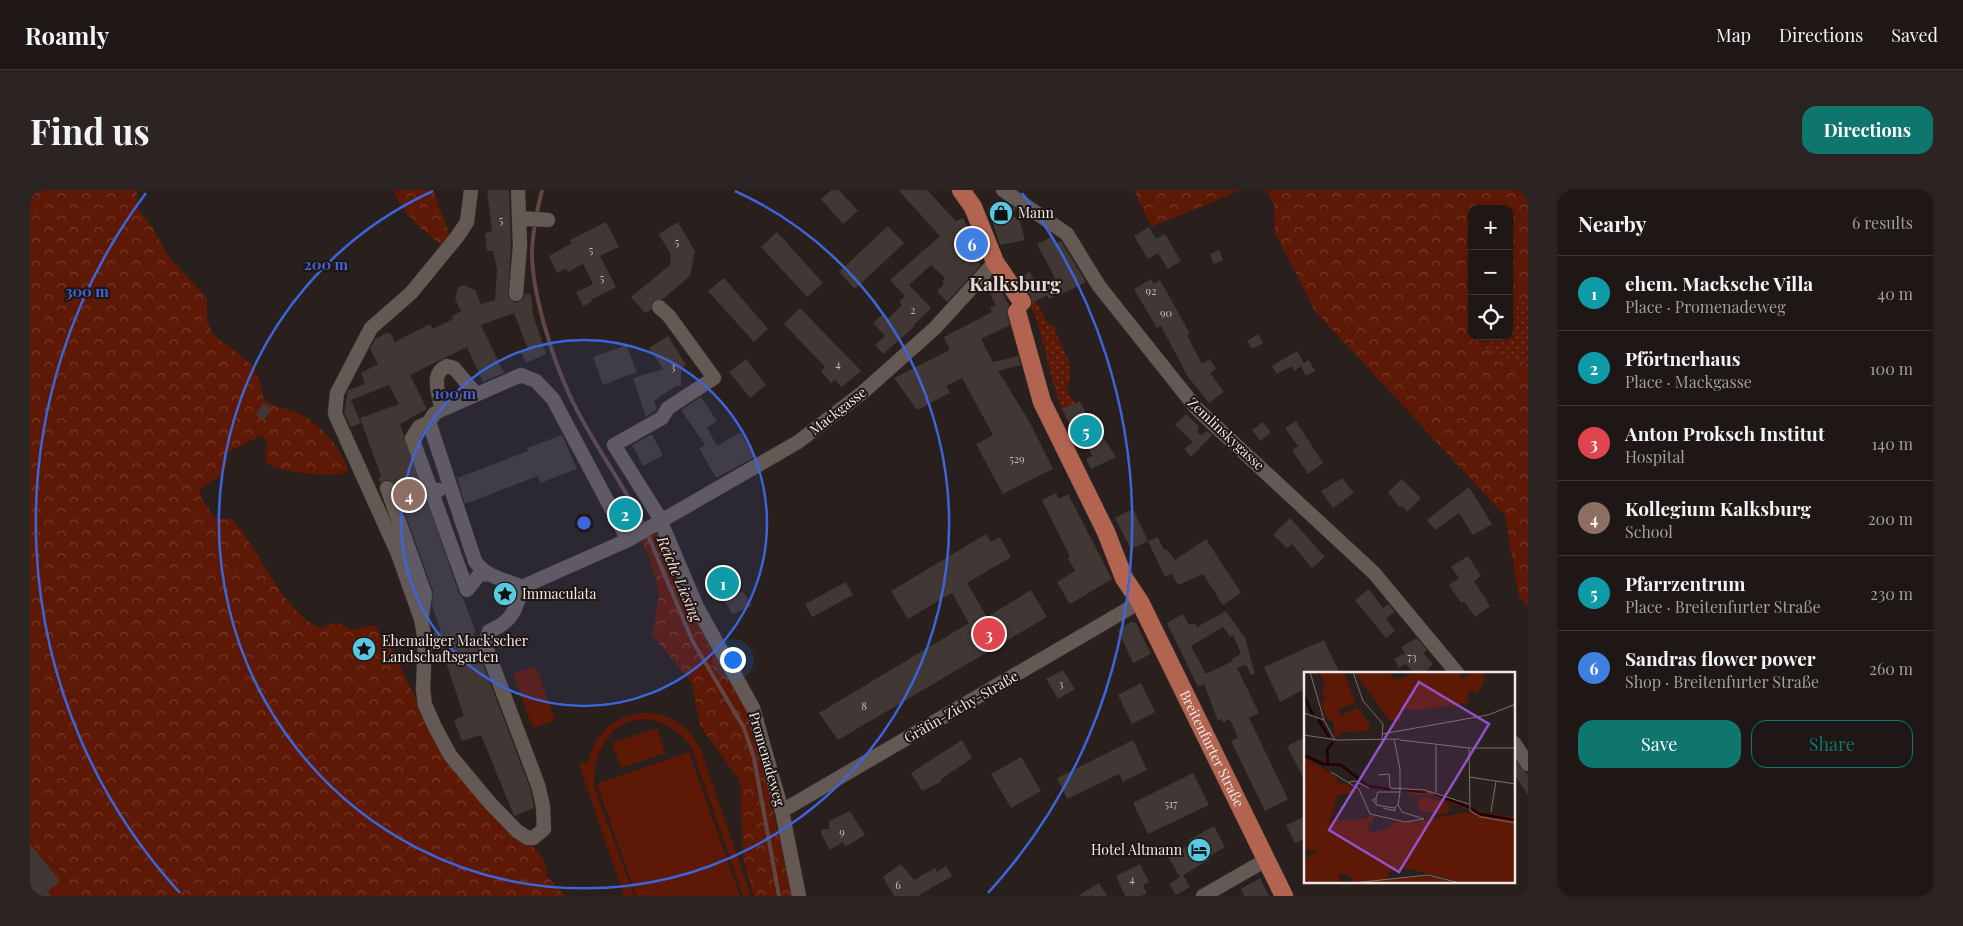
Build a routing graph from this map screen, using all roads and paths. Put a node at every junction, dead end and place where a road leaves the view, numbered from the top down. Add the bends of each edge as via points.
1 (471, 190) edge
2 (518, 190) edge
3 (961, 190) edge
4 (1004, 190) edge
5 (519, 218) junction
6 (548, 220) dead end
7 (995, 262) junction
8 (516, 294) dead end
9 (664, 312) dead end
10 (476, 394) junction
11 (441, 410) junction
12 (429, 422) junction
13 (387, 488) dead end
14 (431, 490) junction
15 (450, 490) junction
16 (658, 524) junction
17 (633, 537) junction
18 (488, 574) junction
19 (522, 586) junction
20 (1140, 602) junction
21 (421, 620) junction
22 (1455, 672) edge
23 (1516, 746) edge
24 (1528, 764) edge
25 (782, 811) junction
26 (1266, 860) junction
27 (799, 896) edge
28 (1203, 896) edge
29 (1284, 896) edge

1 - 21 street via 469,213 463,229 411,293 371,328 335,402 338,423 398,554
2 - 5 street
3 - 7 main road, Breitenfurter Straße via 972,207
4 - 22 street, Zemlinskygasse via 1067,234 1094,278 1197,409 1374,573
5 - 6 street
5 - 8 street
7 - 16 street, Mackgasse via 935,328 862,392 798,442
7 - 20 main road, Breitenfurter Straße via 1037,344 1055,427 1106,532 1122,573
9 - 16 street, Promenadeweg via 714,378 668,408 662,418 614,445
10 - 11 street
10 - 11 street via 454,368 440,369 436,376
10 - 17 street via 521,375 543,388 553,399
11 - 12 street
12 - 14 street via 420,427 412,438
12 - 15 street
13 - 21 street via 425,594
14 - 15 street
14 - 18 street via 467,590 479,576
15 - 18 street via 475,562
16 - 17 street, Mackgasse
16 - 25 street, Promenadeweg via 697,607 753,708
17 - 19 street, Mackgasse
18 - 19 street
19 - 21 street via 513,615 502,626 489,631 485,645 544,806 544,829 533,838 517,831 489,802 450,755 435,727 425,705 423,690 426,641
20 - 25 street, Gräfin-Zichy-Straße
20 - 26 main road, Breitenfurter Straße
23 - 24 street
25 - 27 street, Promenadeweg
26 - 28 street
26 - 29 main road, Breitenfurter Straße

